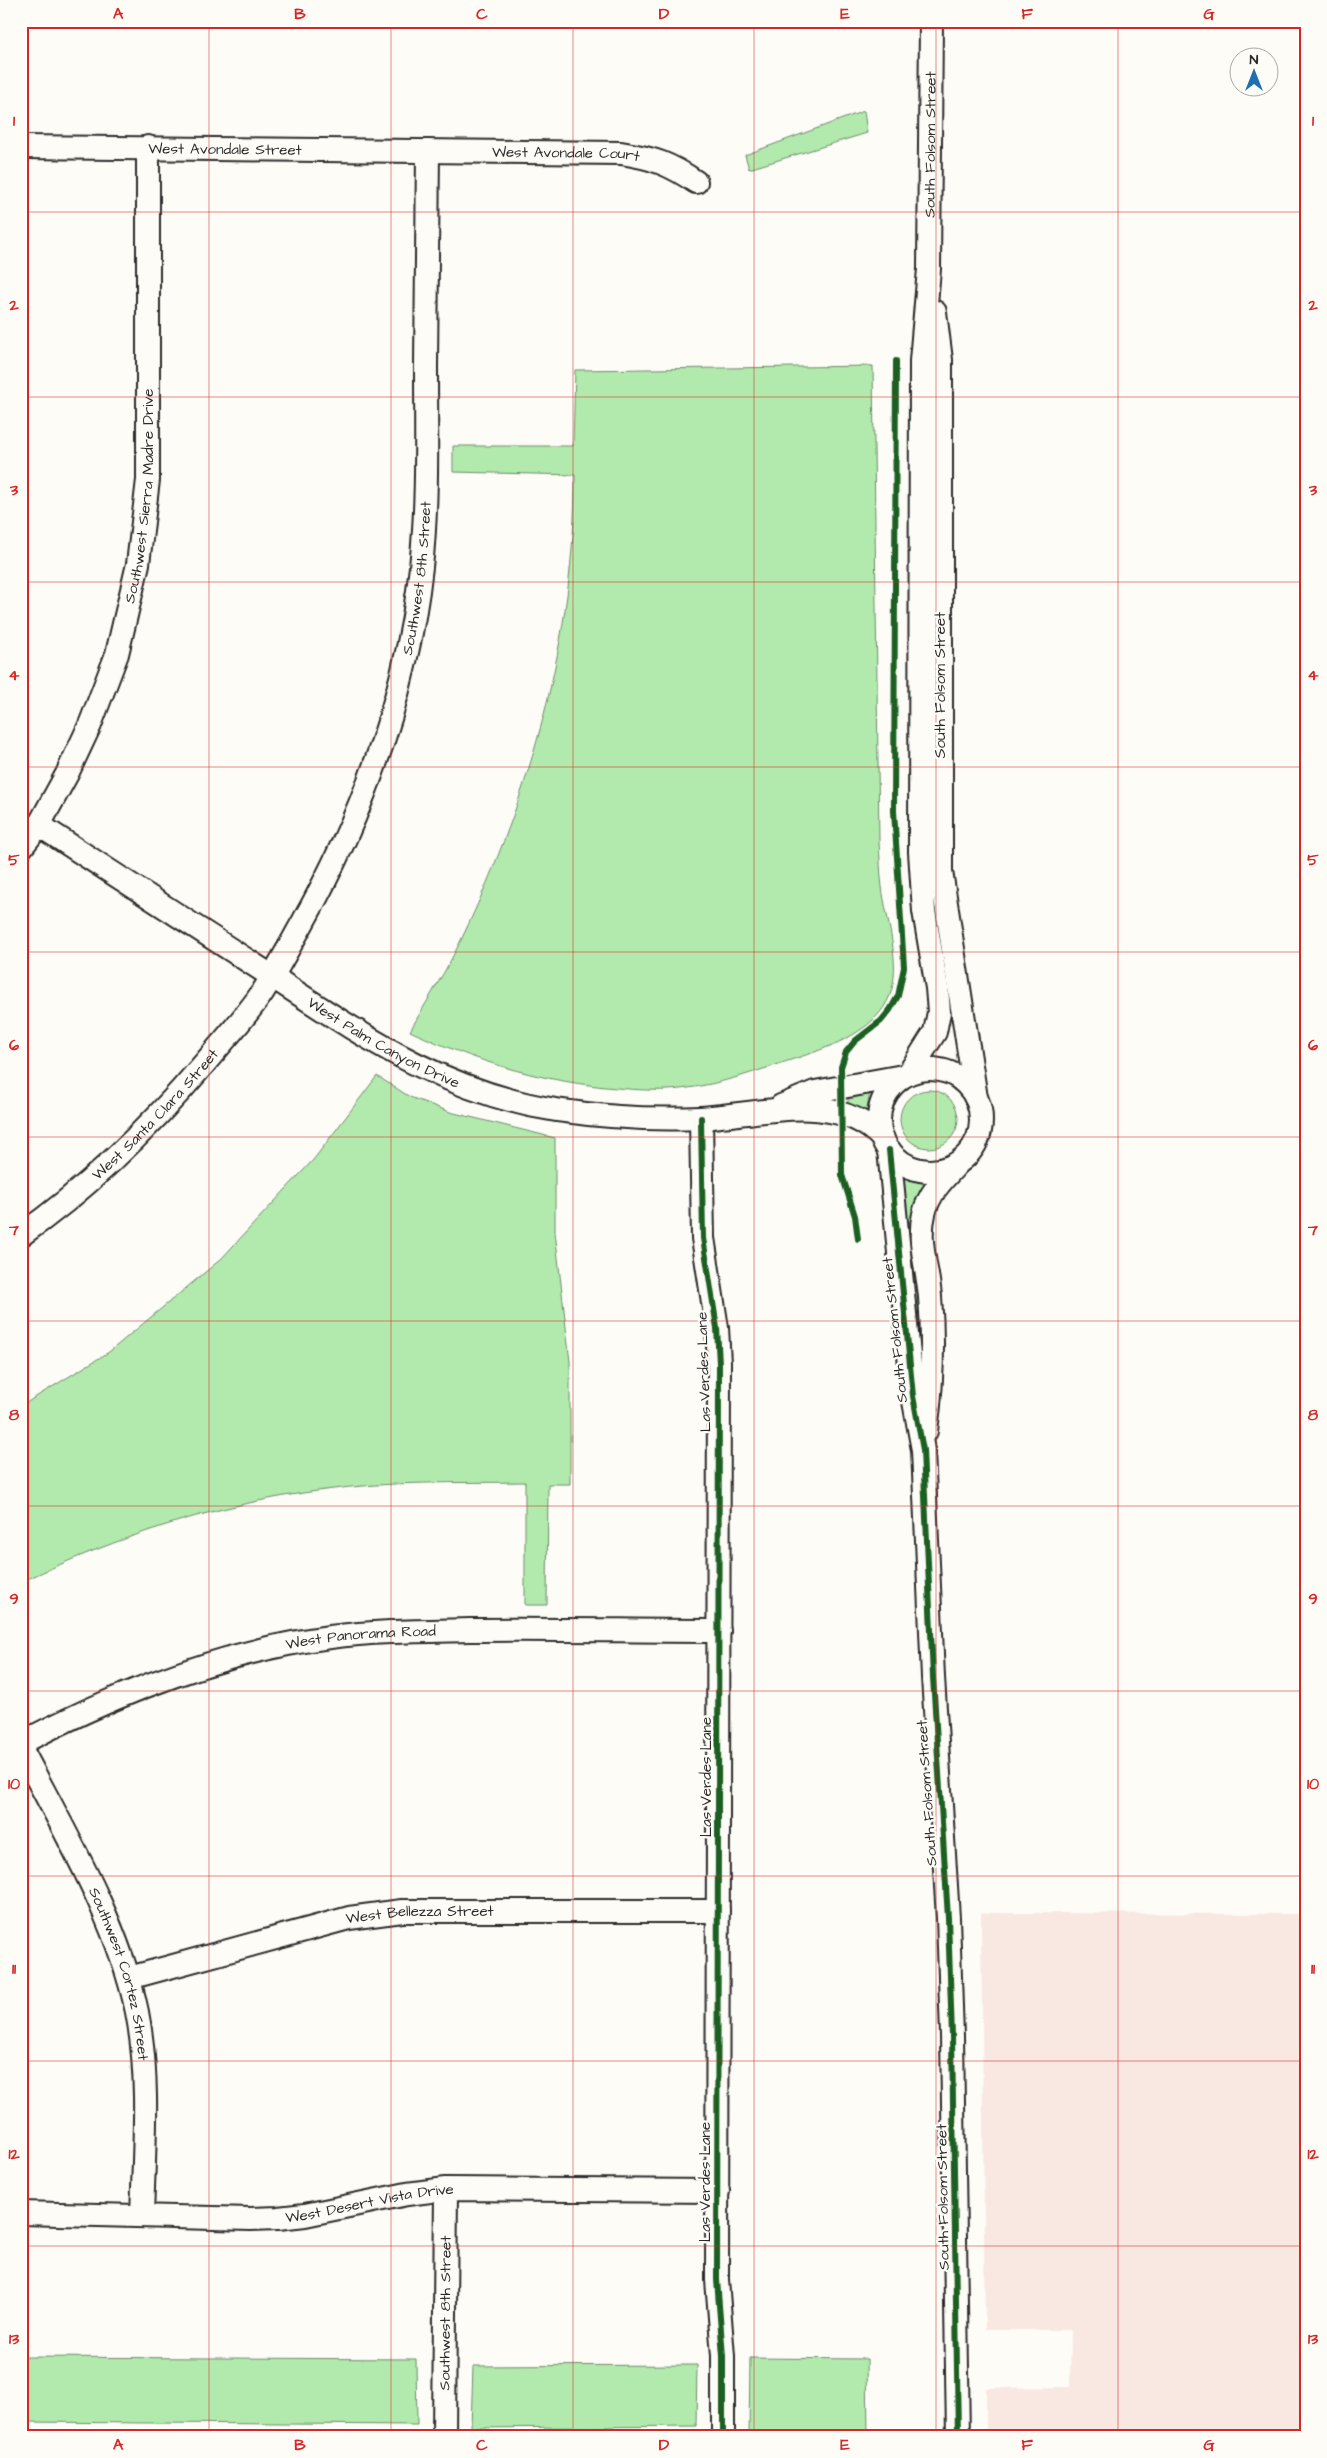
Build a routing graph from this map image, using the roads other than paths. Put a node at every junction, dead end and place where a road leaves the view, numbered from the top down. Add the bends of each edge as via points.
1 (931, 21) edge
2 (21, 147) edge
3 (148, 148) junction
4 (428, 151) junction
5 (696, 182) dead end
6 (930, 269) junction
7 (39, 825) junction
8 (21, 848) edge
9 (272, 976) junction
10 (906, 1074) junction
11 (976, 1098) junction
12 (775, 1108) junction
13 (701, 1118) junction
14 (886, 1145) junction
15 (960, 1161) junction
16 (21, 1235) edge
17 (923, 1450) junction
18 (719, 1631) junction
19 (21, 1743) edge
20 (21, 1748) edge
21 (718, 1911) junction
22 (129, 1978) junction
23 (446, 2189) junction
24 (718, 2190) junction
25 (21, 2213) edge
26 (142, 2216) junction
27 (444, 2437) edge
28 (723, 2437) edge
29 (958, 2437) edge

1 - 6 street, South Folsom Street
2 - 3 street, West Avondale Street
3 - 4 street, West Avondale Street
3 - 7 street, Southwest Sierra Madre Drive via 148,480 138,564 108,679 67,774
4 - 5 street, West Avondale Court via 621,153 648,157 673,166
4 - 9 street, Southwest 8th Street via 426,515 421,570 404,666 366,792 331,871
6 - 10 street, South Folsom Street via 921,361 920,852 924,911 938,988 939,1012 935,1032
6 - 11 street, South Folsom Street via 941,360 941,871
7 - 8 street, Southwest Sierra Madre Drive
7 - 9 street, West Palm Canyon Drive
9 - 13 street, West Palm Canyon Drive via 372,1042 435,1075 504,1098 554,1110 627,1119
9 - 16 street, West Santa Clara Street via 259,996 160,1114 86,1185
10 - 11 street via 924,1069 955,1075
10 - 12 street, West Palm Canyon Drive via 815,1092
10 - 14 street via 892,1085 879,1111 879,1126
11 - 15 street via 981,1115 979,1133 972,1148
12 - 13 street, West Palm Canyon Drive
12 - 14 street, West Palm Canyon Drive via 842,1113 873,1128
13 - 18 street, Las Verdes Lane via 703,1238 719,1363
14 - 15 street via 900,1161 922,1169 946,1168
14 - 17 street, South Folsom Street via 913,1396
15 - 17 street, South Folsom Street via 932,1194 925,1208 922,1226 933,1338 931,1394
17 - 29 street, South Folsom Street via 948,1918
18 - 19 street, West Panorama Road via 385,1632 330,1637 274,1647 153,1683
18 - 21 street, Las Verdes Lane
20 - 22 street, Southwest Cortez Street via 103,1911
21 - 22 street, West Bellezza Street via 402,1911 349,1918
21 - 24 street, Las Verdes Lane
22 - 26 street, Southwest Cortez Street via 144,2077
23 - 24 street, West Desert Vista Drive
23 - 26 street, West Desert Vista Drive via 278,2218
23 - 27 street, Southwest 8th Street
24 - 28 street, Las Verdes Lane via 717,2280 723,2356
25 - 26 street, West Desert Vista Drive

